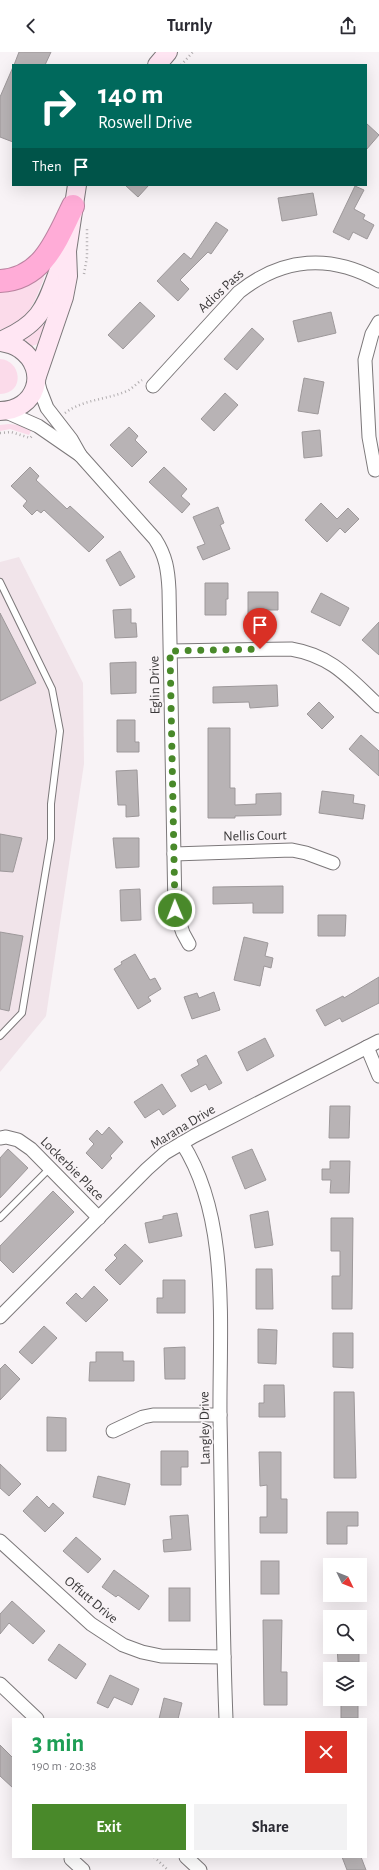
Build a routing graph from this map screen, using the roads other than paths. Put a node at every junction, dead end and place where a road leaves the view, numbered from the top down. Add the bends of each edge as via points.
1 (168, 52) edge
2 (158, 64) edge
3 (77, 186) edge
4 (73, 206) junction
5 (67, 251) junction
6 (379, 281) edge
7 (0, 282) edge
8 (379, 322) edge
9 (0, 341) edge
10 (37, 377) junction
11 (148, 382) road end
12 (2, 411) edge
13 (80, 455) junction
14 (375, 470) dead end
15 (0, 582) edge
16 (170, 651) junction
17 (379, 706) edge
18 (174, 854) junction
19 (334, 863) dead end
20 (189, 944) dead end
21 (0, 1036) edge
22 (379, 1041) edge
23 (367, 1047) junction
24 (379, 1076) edge
25 (0, 1138) edge
26 (182, 1143) junction
27 (50, 1168) junction
28 (0, 1218) edge
29 (99, 1218) junction
30 (0, 1317) edge
31 (220, 1415) junction
32 (113, 1431) dead end
33 (0, 1541) edge
34 (224, 1657) junction
35 (0, 1684) edge
36 (36, 1718) edge
37 (226, 1718) edge
38 (71, 1859) dead end
39 (83, 1870) edge

1 - 2 street
3 - 4 street
4 - 5 street
4 - 7 highway via 52,250 44,260 19,278
5 - 9 street via 40,315 20,332
5 - 10 street via 68,276 64,297
6 - 11 street, Adios Pass via 355,269 326,262 302,264 264,275 239,292
8 - 14 street via 372,334 365,360 369,437
9 - 10 street via 13,345 26,354 35,368
10 - 12 street via 36,387 27,401
10 - 13 street, Eglin Drive via 47,408 72,439
12 - 13 street, Eglin Drive via 38,426
13 - 16 street, Eglin Drive via 155,539 164,555 169,590
15 - 21 lane via 52,689 60,731 50,838 22,1013
16 - 17 street via 291,648 305,651 334,664
16 - 18 street, Eglin Drive
18 - 19 street, Nellis Court via 292,850
18 - 20 street, Eglin Drive via 175,910
22 - 23 street, Marana Drive
23 - 24 street
23 - 26 street, Marana Drive
25 - 27 street, Lockerbie Place via 18,1140
26 - 29 street, Marana Drive via 165,1153 147,1169
26 - 31 street, Langley Drive via 192,1159 207,1195 212,1215 219,1294
27 - 28 lane
27 - 29 street, Lockerbie Place
29 - 30 street, Marana Drive
31 - 32 street via 153,1415
31 - 34 street, Langley Drive
33 - 34 street, Offutt Drive via 91,1624 123,1644 161,1656
34 - 37 street, Langley Drive
35 - 36 street
38 - 39 street

